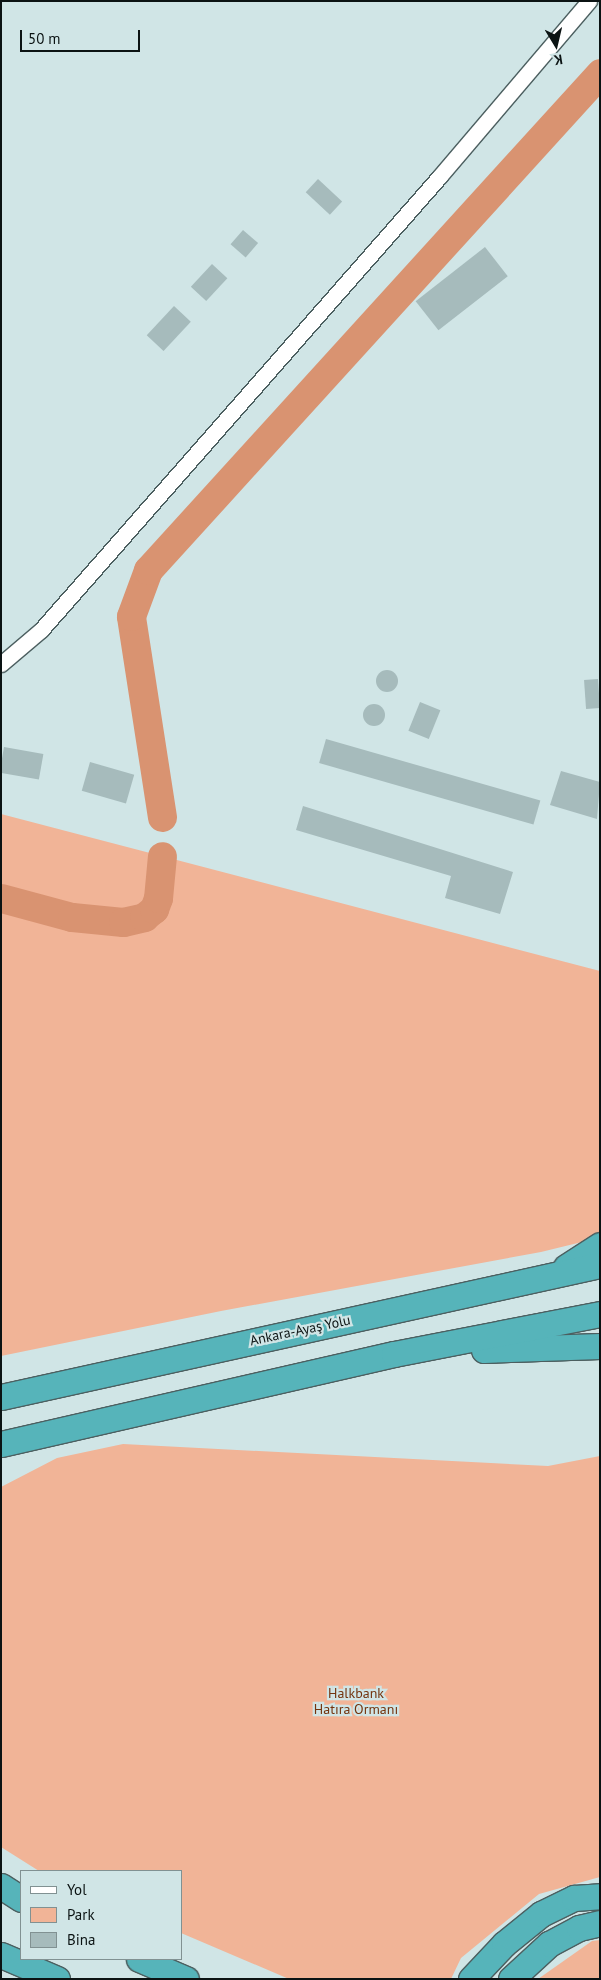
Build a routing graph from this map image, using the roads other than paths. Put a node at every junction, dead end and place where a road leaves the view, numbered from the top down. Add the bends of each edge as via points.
1 (589, 1) edge
2 (1, 664) edge
3 (600, 1245) edge
4 (600, 1265) edge
5 (552, 1275) junction
6 (600, 1314) edge
7 (600, 1346) edge
8 (394, 1354) junction
9 (116, 1371) junction
10 (1, 1386) edge
11 (1, 1397) edge
12 (78, 1428) junction
13 (1, 1444) edge
14 (1, 1454) edge
15 (1, 1886) edge
16 (600, 1896) edge
17 (20, 1898) edge
18 (1, 1900) edge
19 (20, 1909) edge
20 (600, 1923) edge
21 (1, 1955) edge
22 (141, 1960) edge
23 (57, 1979) edge
24 (186, 1979) edge
25 (472, 1979) edge
26 (511, 1979) edge

1 - 2 street via 54,616
3 - 5 highway
4 - 5 highway, Ankara-Ayaş Yolu
5 - 9 highway, Ankara-Ayaş Yolu
6 - 8 highway
7 - 8 highway
8 - 12 highway
9 - 10 highway
9 - 11 highway, Ankara-Ayaş Yolu
12 - 13 highway
12 - 14 highway
15 - 17 highway
16 - 25 highway via 574,1898 540,1914 504,1944
18 - 19 highway
20 - 26 highway via 579,1928 549,1944
21 - 23 highway
22 - 24 highway

